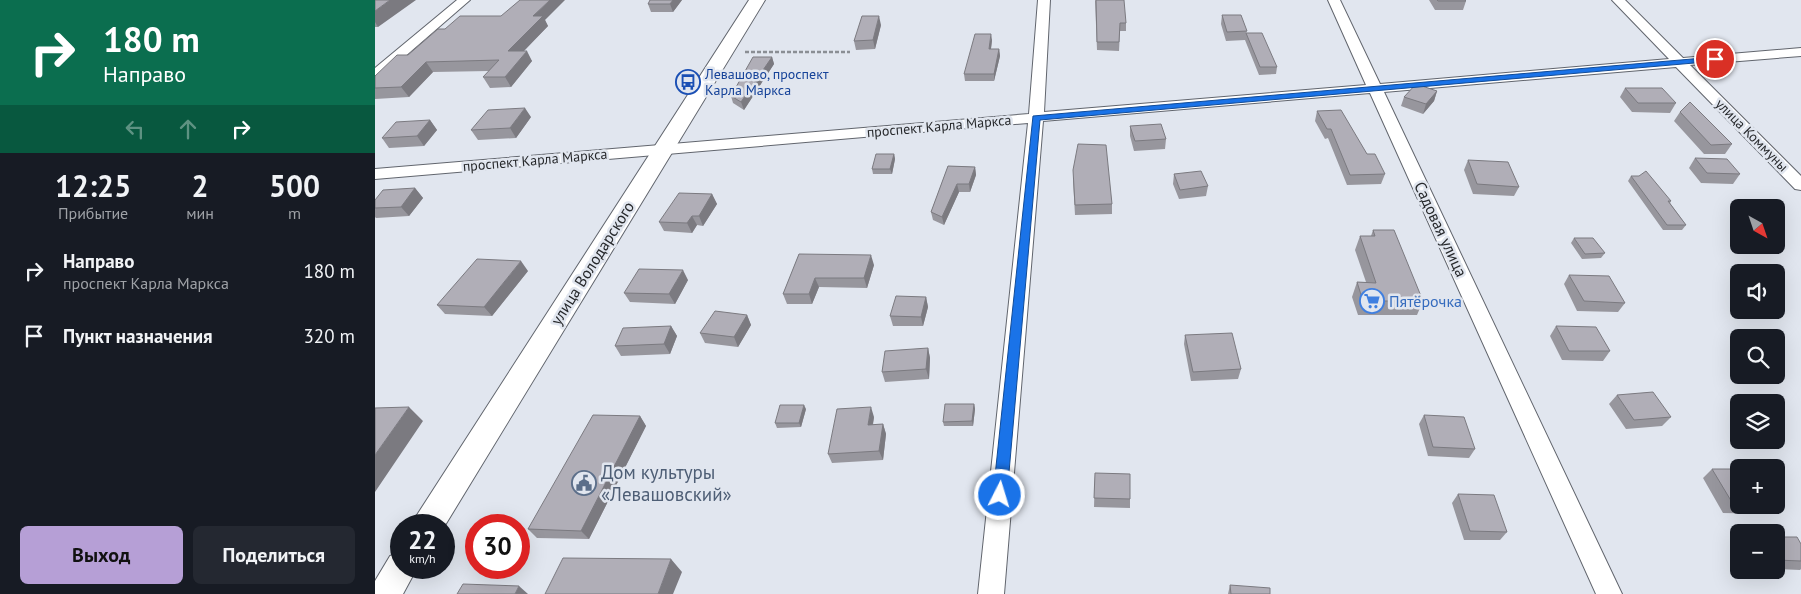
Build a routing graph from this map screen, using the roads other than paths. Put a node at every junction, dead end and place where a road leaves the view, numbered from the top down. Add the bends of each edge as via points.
1 (464, 0) edge
2 (757, 0) edge
3 (1044, 0) edge
4 (1334, 0) edge
5 (1618, 0) edge
6 (1801, 52) edge
7 (1680, 62) junction
8 (375, 75) edge
9 (1377, 90) junction
10 (1036, 118) junction
11 (663, 150) junction
12 (375, 174) edge
13 (1801, 185) edge
14 (435, 514) edge
15 (394, 579) edge
16 (385, 594) edge
17 (991, 594) edge
18 (1609, 594) edge

1 - 8 street
2 - 11 street, улица Володарского
3 - 10 street
4 - 9 street, Садовая улица
5 - 7 street, улица Коммуны
6 - 7 street, проспект Карла Маркса
7 - 9 street, проспект Карла Маркса
7 - 13 street, улица Коммуны
9 - 10 street, проспект Карла Маркса
9 - 18 street, Садовая улица
10 - 11 street, проспект Карла Маркса
10 - 17 street
11 - 12 street, проспект Карла Маркса
11 - 14 street, улица Володарского
15 - 16 street

